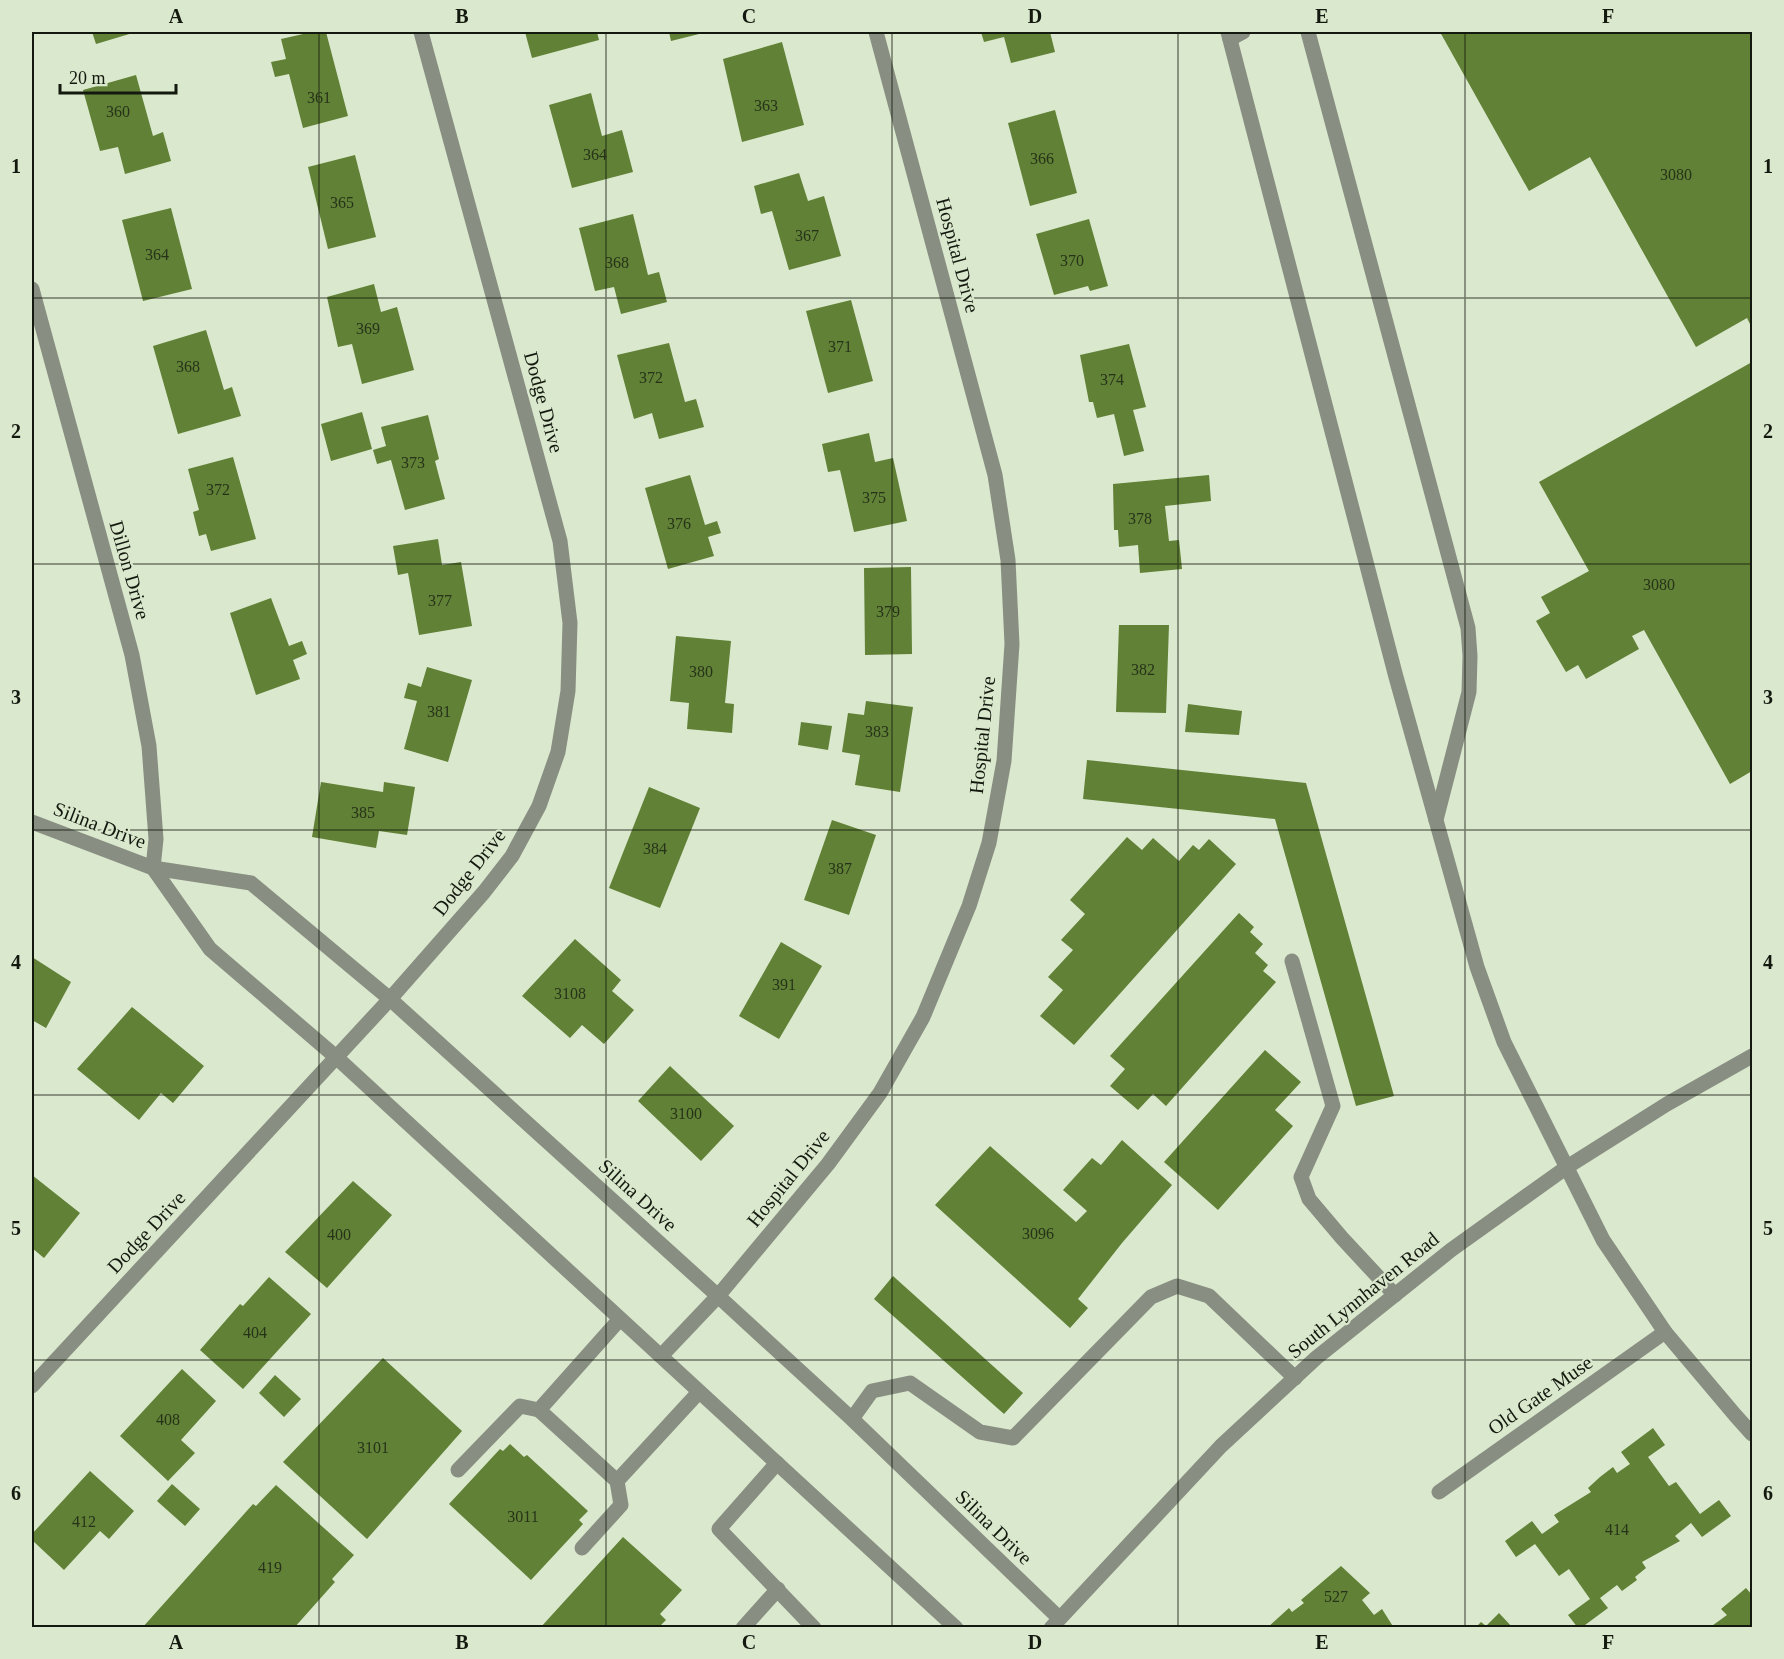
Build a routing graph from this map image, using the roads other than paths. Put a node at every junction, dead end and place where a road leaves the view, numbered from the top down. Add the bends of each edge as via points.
1 (421, 32) edge
2 (876, 32) edge
3 (1308, 32) edge
4 (1234, 34) edge
5 (32, 289) edge
6 (1436, 820) junction
7 (32, 822) edge
8 (153, 868) junction
9 (1292, 961) dead end
10 (390, 999) junction
11 (1752, 1056) edge
12 (336, 1057) junction
13 (1568, 1167) junction
14 (1395, 1295) junction
15 (718, 1296) junction
16 (620, 1319) junction
17 (1665, 1332) junction
18 (661, 1356) junction
19 (1294, 1378) junction
20 (32, 1384) edge
21 (699, 1392) junction
22 (539, 1410) junction
23 (852, 1419) junction
24 (1752, 1434) edge
25 (777, 1463) junction
26 (458, 1470) dead end
27 (617, 1481) junction
28 (1439, 1492) dead end
29 (582, 1548) dead end
30 (778, 1589) junction
31 (1059, 1624) edge
32 (743, 1628) edge
33 (814, 1628) edge
34 (956, 1628) edge

1 - 10 street, Dodge Drive via 560,541 570,622 568,691 558,752 540,806 512,856
2 - 15 street, Hospital Drive via 995,476 1008,560 1012,644 1004,761 989,843 969,906 923,1017 880,1093 848,1137
3 - 6 street via 1468,628 1469,692
4 - 6 street
5 - 8 street, Dillon Drive via 132,655 149,746 156,839
6 - 13 street via 1477,967 1504,1042
7 - 8 street, Silina Drive
8 - 10 street, Silina Drive via 251,883
8 - 12 street, Silina Drive via 210,950
9 - 14 street via 1333,1106 1301,1177 1309,1199
10 - 12 street, Dodge Drive
10 - 15 street, Silina Drive
11 - 13 street, South Lynnhaven Road via 1666,1104
12 - 16 street, Silina Drive
12 - 20 street, Dodge Drive
13 - 14 street, South Lynnhaven Road
13 - 17 street via 1604,1240
14 - 19 street, South Lynnhaven Road
15 - 18 street, Hospital Drive
15 - 23 street, Silina Drive
16 - 18 street, Silina Drive
16 - 22 street
17 - 24 street
17 - 28 street, Old Gate Muse
18 - 21 street, Silina Drive
19 - 23 street via 1209,1296 1177,1286 1151,1297 1013,1438 980,1432 910,1383 872,1391
19 - 31 street, South Lynnhaven Road via 1221,1446
21 - 25 street, Silina Drive
21 - 27 street
22 - 26 street via 520,1406
22 - 27 street
23 - 31 street, Silina Drive
25 - 30 street via 719,1528
25 - 34 street, Silina Drive
27 - 29 street via 621,1505
30 - 32 street
30 - 33 street

